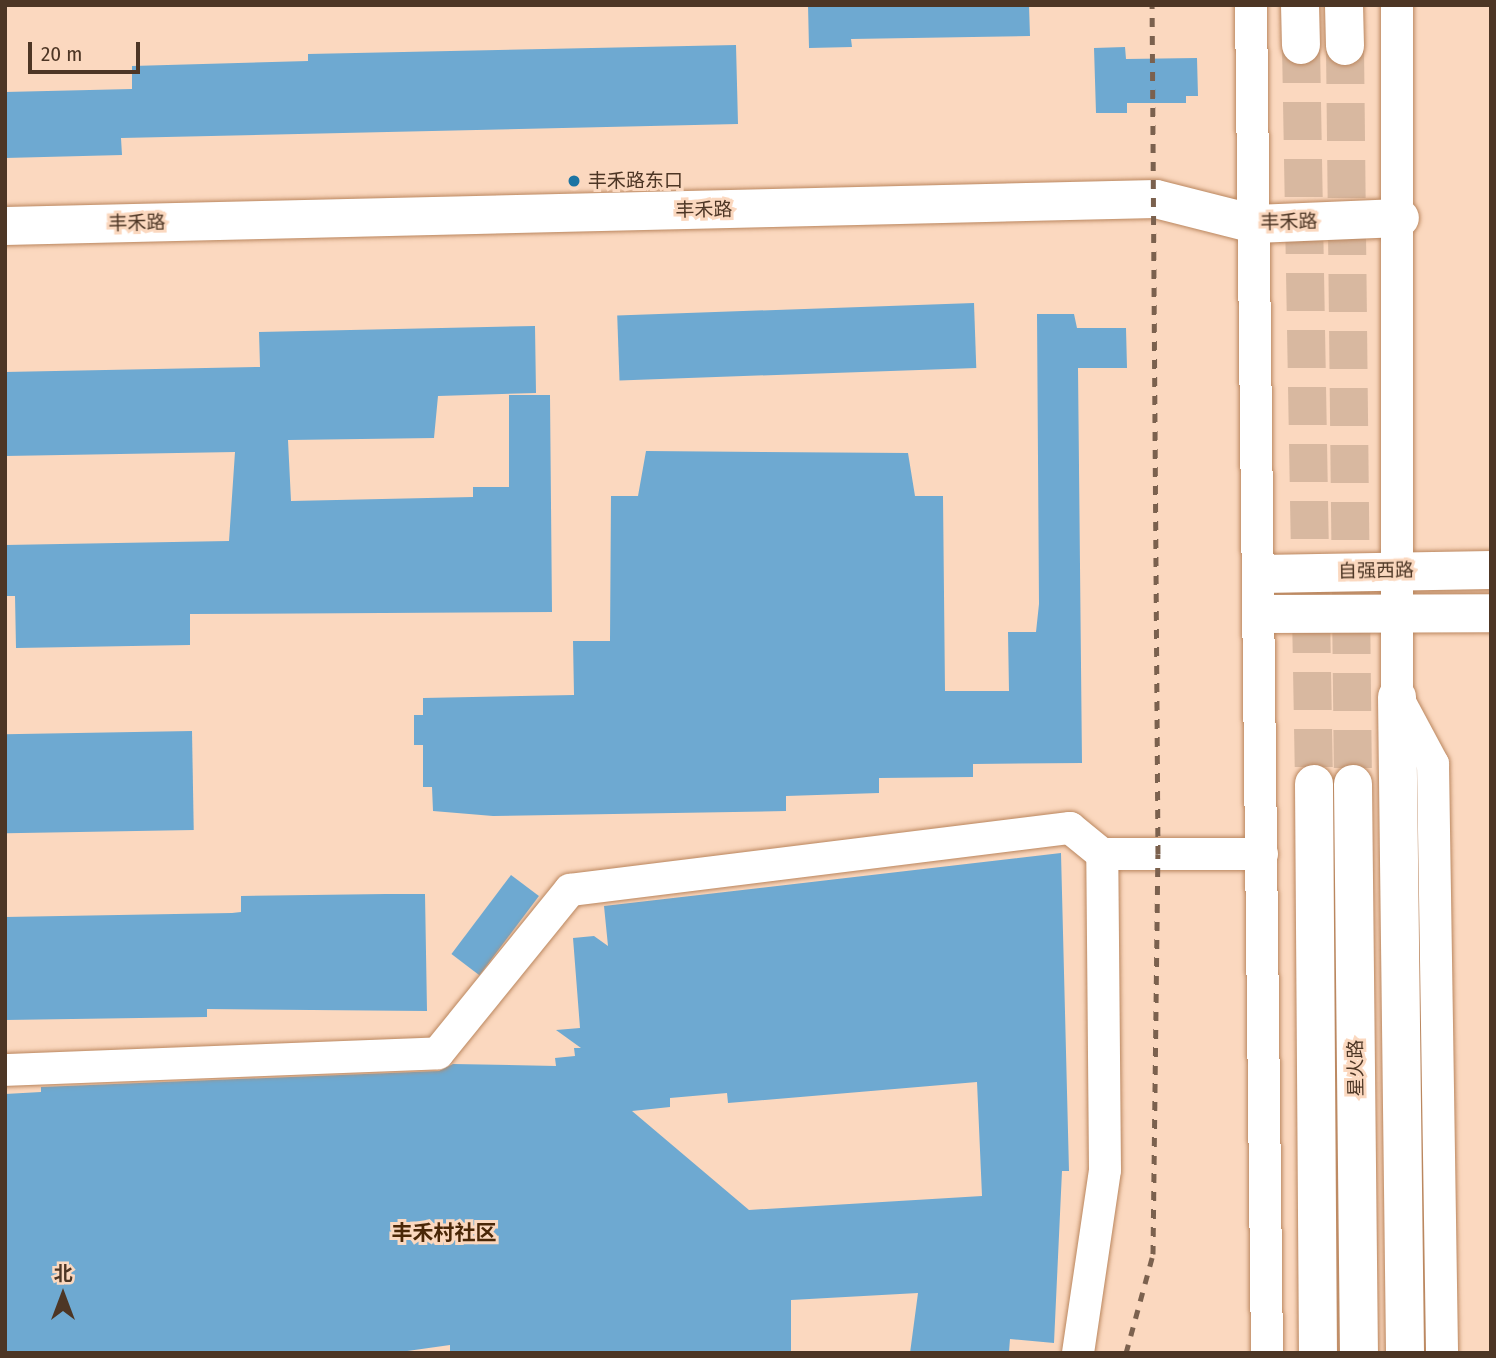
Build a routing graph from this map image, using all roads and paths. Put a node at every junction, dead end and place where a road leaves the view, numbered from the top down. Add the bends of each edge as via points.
1 (1251, 5) edge
2 (1300, 5) edge
3 (1344, 5) edge
4 (1396, 5) edge
5 (1301, 45) tunnel mouth
6 (1345, 46) tunnel mouth
7 (1400, 218) junction
8 (1255, 224) junction
9 (5, 226) edge
10 (1491, 570) edge
11 (1397, 571) junction
12 (1261, 574) junction
13 (1397, 613) junction
14 (1491, 613) edge
15 (1261, 614) junction
16 (1397, 697) junction
17 (1353, 784) tunnel mouth
18 (1314, 785) tunnel mouth
19 (1102, 854) junction
20 (1262, 854) junction
21 (5, 1070) edge
22 (1078, 1353) edge
23 (1267, 1353) edge
24 (1318, 1353) edge
25 (1359, 1353) edge
26 (1405, 1353) edge
27 (1442, 1353) edge

1 - 8 street
2 - 5 main road
3 - 6 main road
4 - 7 street
7 - 8 main road, 丰禾路
7 - 11 street
8 - 9 main road, 丰禾路 via 1156,200
8 - 12 street
10 - 11 main road, 自强西路
11 - 12 main road, 自强西路
11 - 13 street
12 - 15 street
13 - 14 main road
13 - 15 main road
13 - 16 street
15 - 20 street
16 - 26 main road
16 - 27 street via 1433,764
17 - 25 main road, 星火路
18 - 24 main road, 星火路
19 - 20 street
19 - 21 street via 1070,828 570,890 438,1053
19 - 22 street via 1105,1170
20 - 23 street

